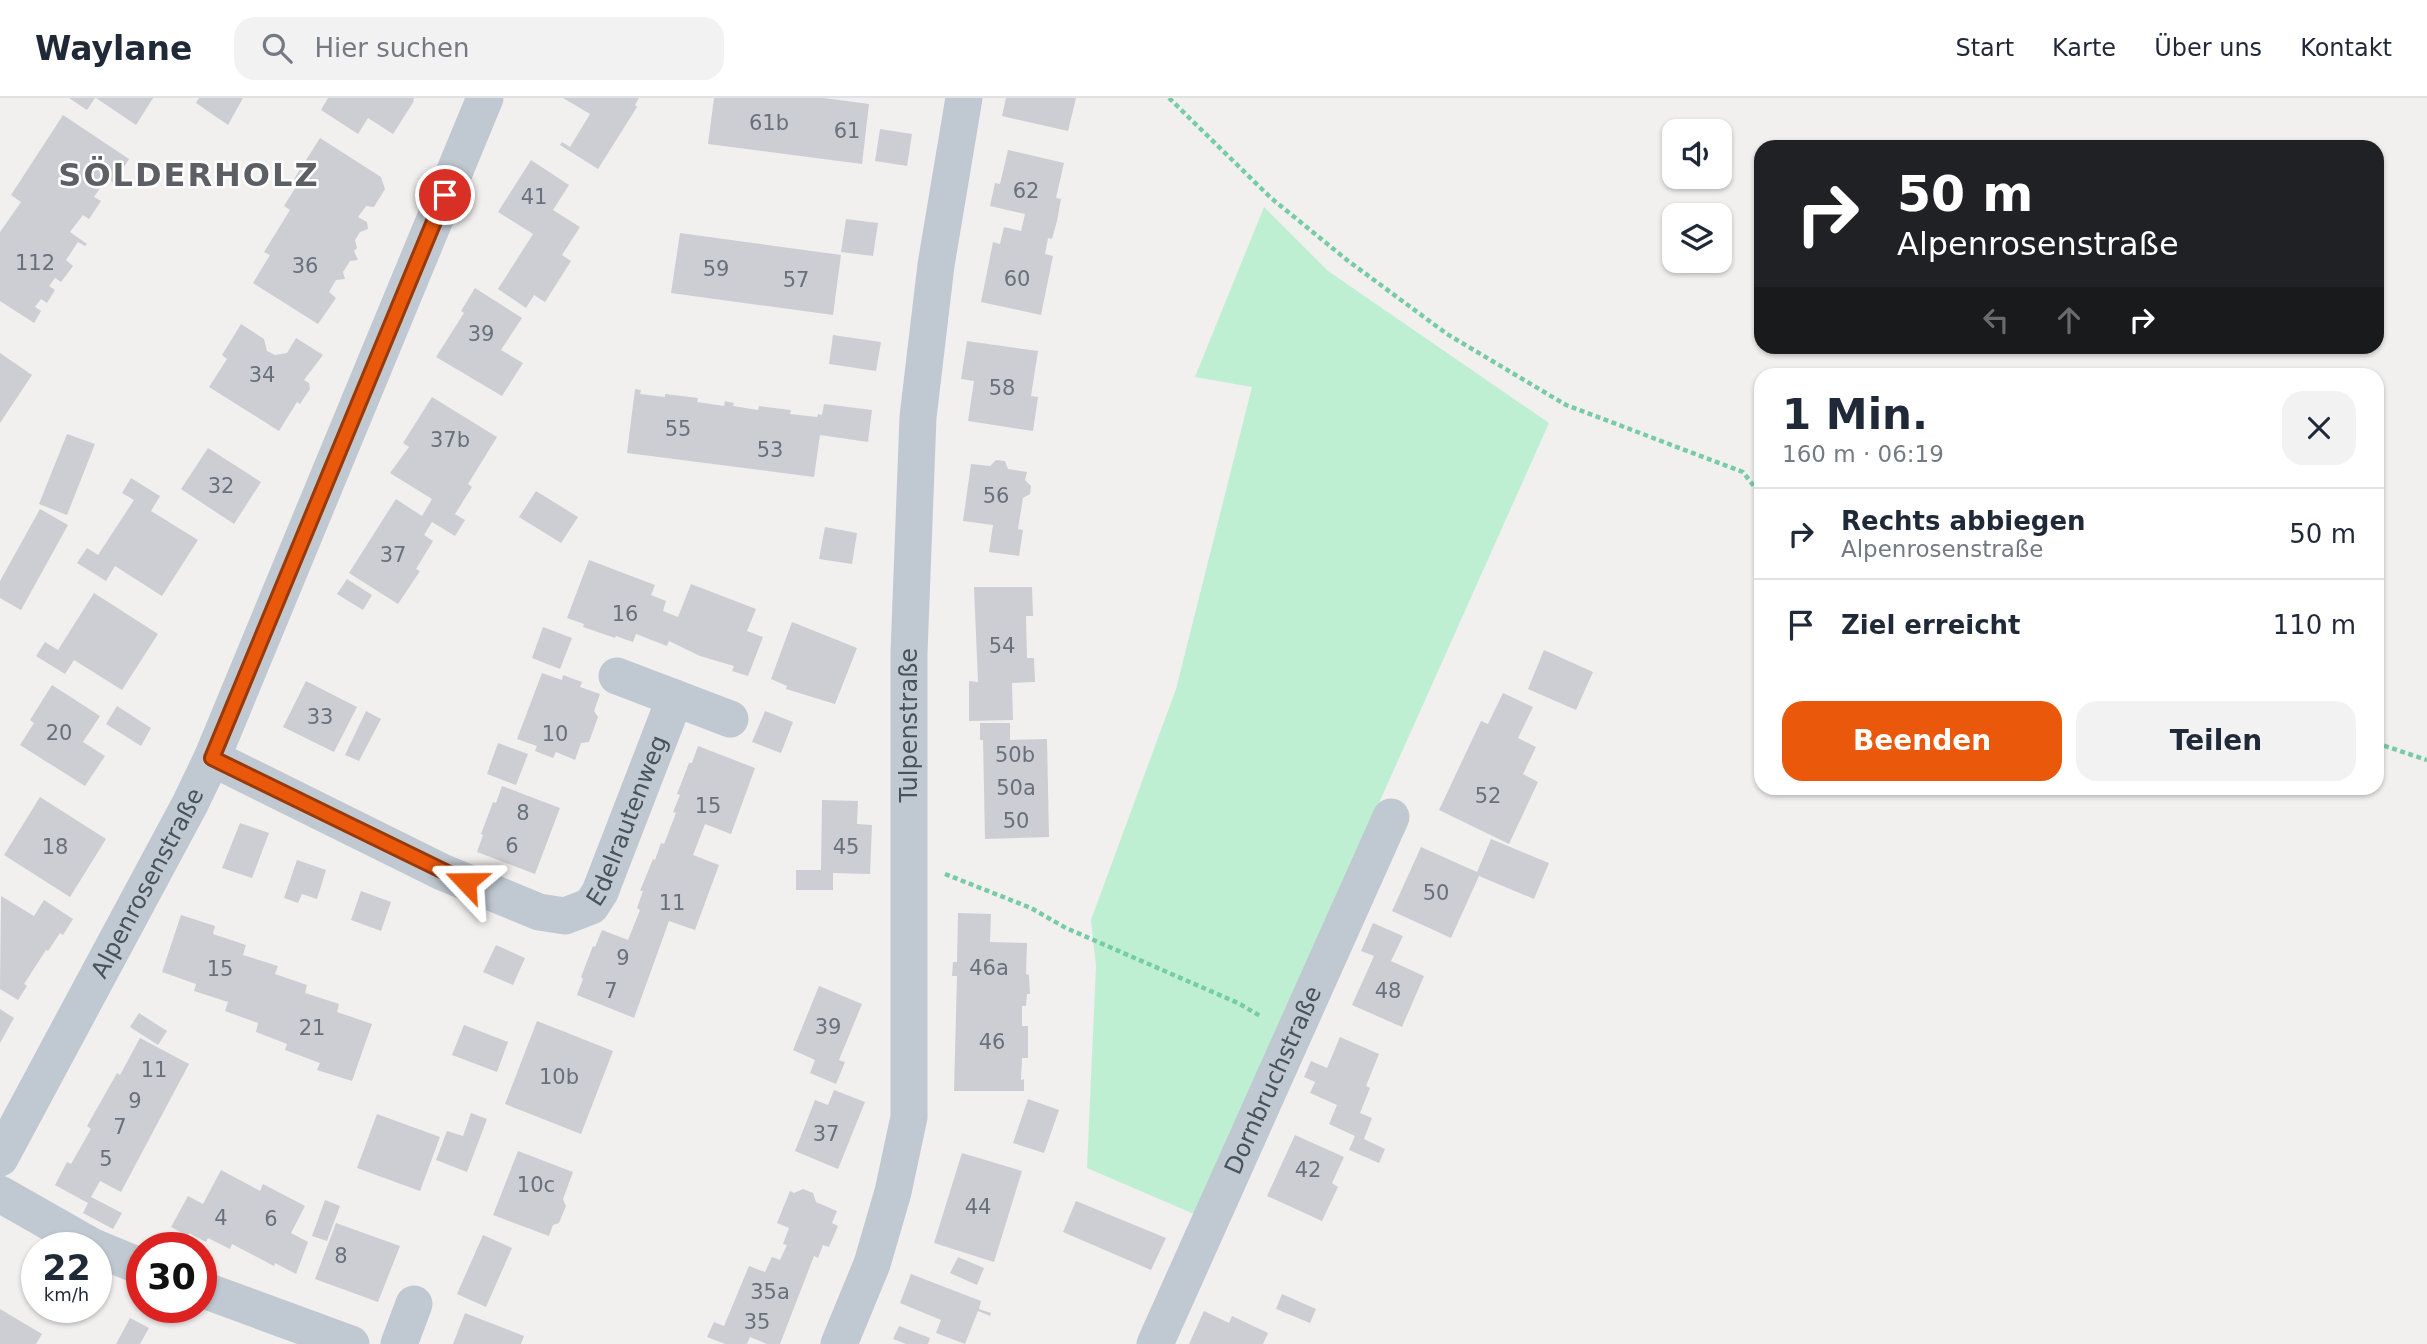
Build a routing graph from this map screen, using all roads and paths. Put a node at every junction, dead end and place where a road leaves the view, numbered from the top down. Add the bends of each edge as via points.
1 (485, 98) edge
2 (964, 98) edge
3 (1169, 98) edge
4 (1754, 486) edge
5 (617, 676) dead end
6 (675, 698) junction
7 (730, 719) dead end
8 (2384, 746) edge
9 (212, 758) junction
10 (2427, 760) edge
11 (1391, 817) dead end
12 (910, 865) junction
13 (1294, 1033) junction
14 (0, 1158) edge
15 (0, 1194) edge
16 (67, 1232) edge
17 (217, 1295) edge
18 (414, 1304) dead end
19 (351, 1344) edge
20 (399, 1344) edge
21 (839, 1344) edge
22 (1155, 1344) edge

1 - 9 street, Alpenrosenstraße
2 - 12 street, Tulpenstraße via 936,265 918,417 909,653
3 - 4 path via 1271,198 1447,334 1566,405 1743,472
5 - 6 street
6 - 7 street
6 - 9 street, Edelrautenweg via 600,892 591,906 565,916 539,912 442,872
8 - 10 path
9 - 14 street, Alpenrosenstraße
11 - 13 street, Dornbruchstraße
12 - 13 path via 958,877 1031,908
12 - 21 street, Tulpenstraße via 909,1117 872,1264
13 - 22 street, Dornbruchstraße
15 - 16 street
17 - 19 street
18 - 20 street

